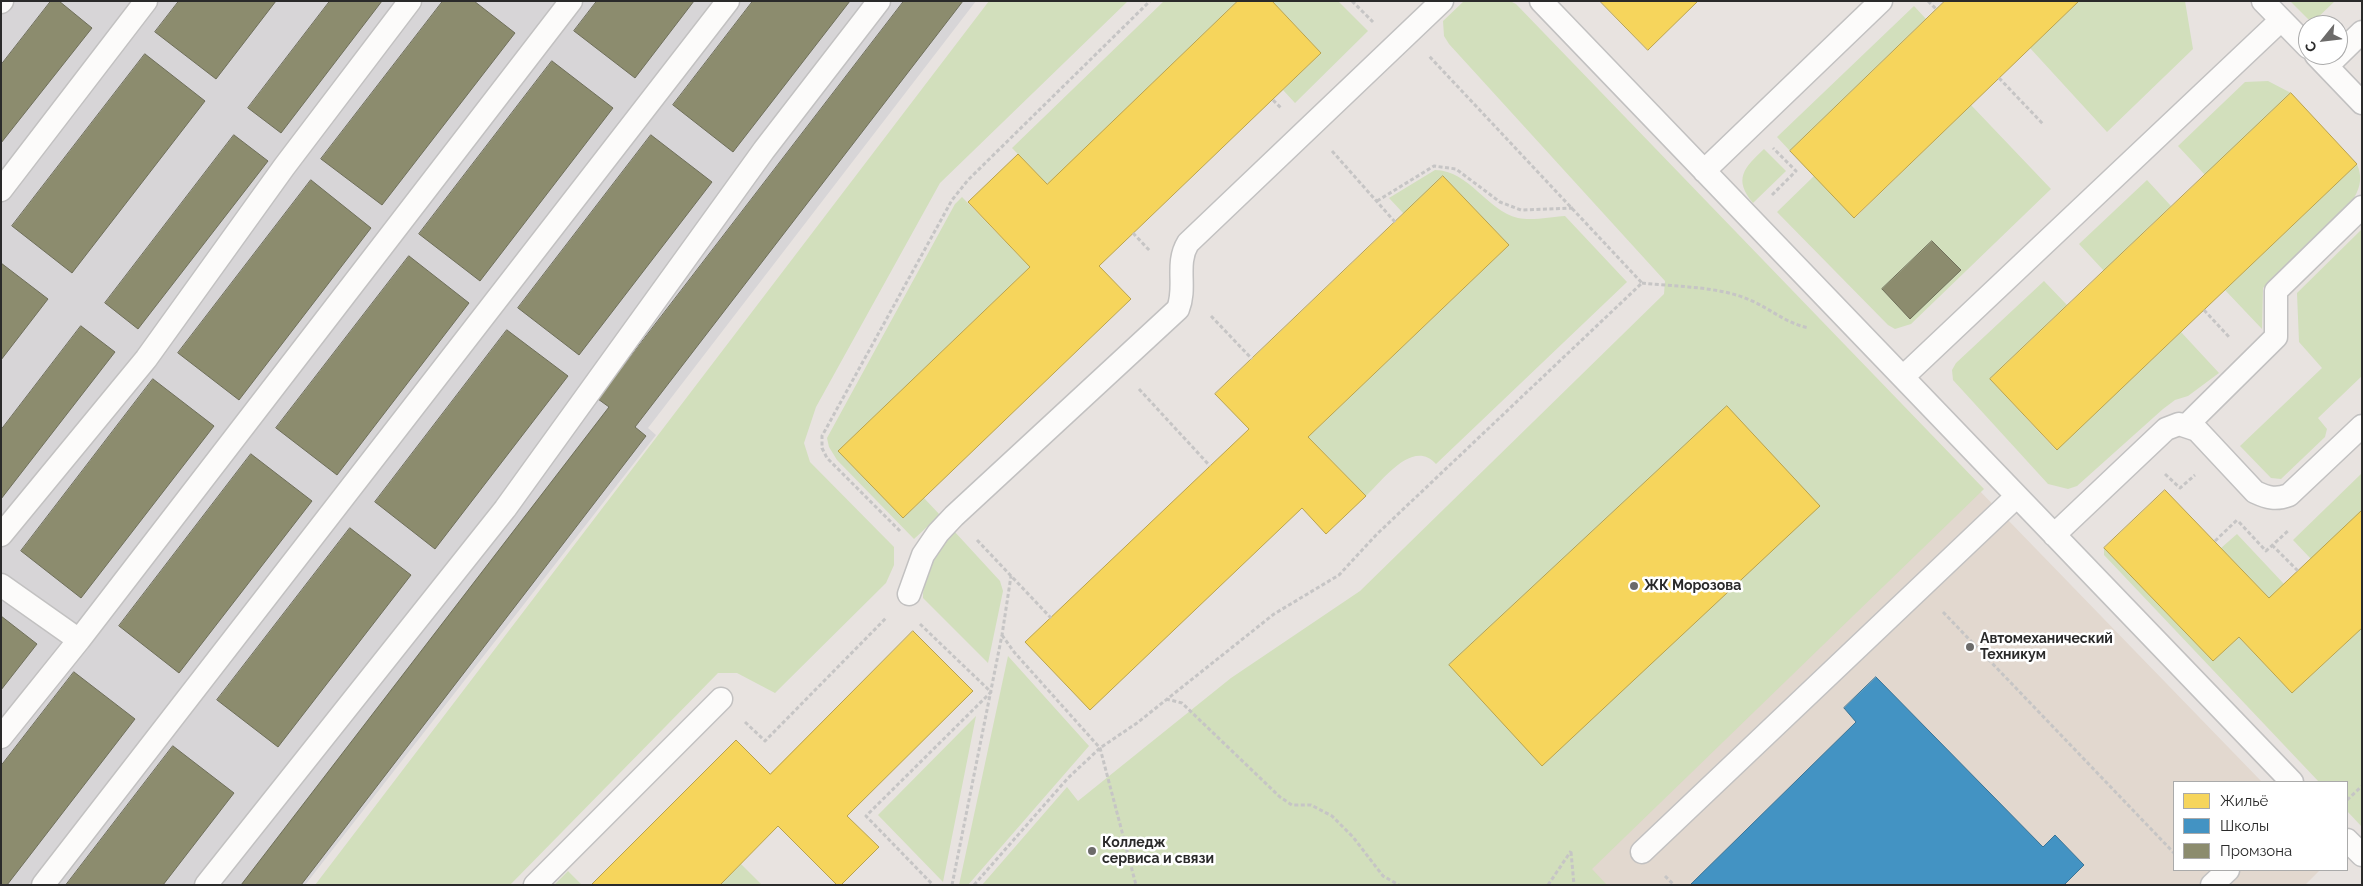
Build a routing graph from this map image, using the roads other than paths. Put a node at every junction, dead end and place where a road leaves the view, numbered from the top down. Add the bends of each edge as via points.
1 (146, 1) edge
2 (410, 1) edge
3 (571, 1) edge
4 (728, 1) edge
5 (879, 1) edge
6 (1442, 1) edge
7 (1541, 1) edge
8 (1882, 1) edge
9 (2263, 1) edge
10 (2281, 20) junction
11 (2362, 32) edge
12 (2298, 37) edge
13 (2348, 42) edge
14 (2327, 65) edge
15 (2362, 103) edge
16 (1704, 171) junction
17 (1, 190) edge
18 (2362, 207) edge
19 (1903, 377) junction
20 (2187, 426) junction
21 (2362, 426) edge
22 (2017, 496) junction
23 (1, 535) edge
24 (2054, 535) junction
25 (1, 585) edge
26 (905, 599) road end
27 (79, 640) junction
28 (721, 699) road end
29 (1, 737) edge
30 (2291, 781) edge
31 (2348, 841) edge
32 (1642, 852) dead end
33 (2362, 855) edge
34 (2227, 871) edge
35 (43, 885) edge
36 (206, 885) edge
37 (535, 885) edge
38 (2212, 885) edge

1 - 17 lane
2 - 23 lane via 284,167 146,359
3 - 27 lane
4 - 35 lane
5 - 36 lane via 764,150 505,509
6 - 26 lane via 1188,243 1182,258 1182,299 1178,309 954,516 923,555
7 - 16 lane
8 - 16 lane
9 - 10 lane
10 - 12 lane
10 - 19 lane
11 - 13 lane
14 - 15 lane
16 - 19 lane
18 - 20 lane via 2276,291 2276,337
19 - 22 lane
20 - 21 lane via 2197,430 2255,492 2278,499 2289,495
20 - 24 lane via 2179,424 2166,429
22 - 24 lane
22 - 32 lane
24 - 30 lane
25 - 27 lane
27 - 29 lane
28 - 37 lane
31 - 33 lane
34 - 38 lane

